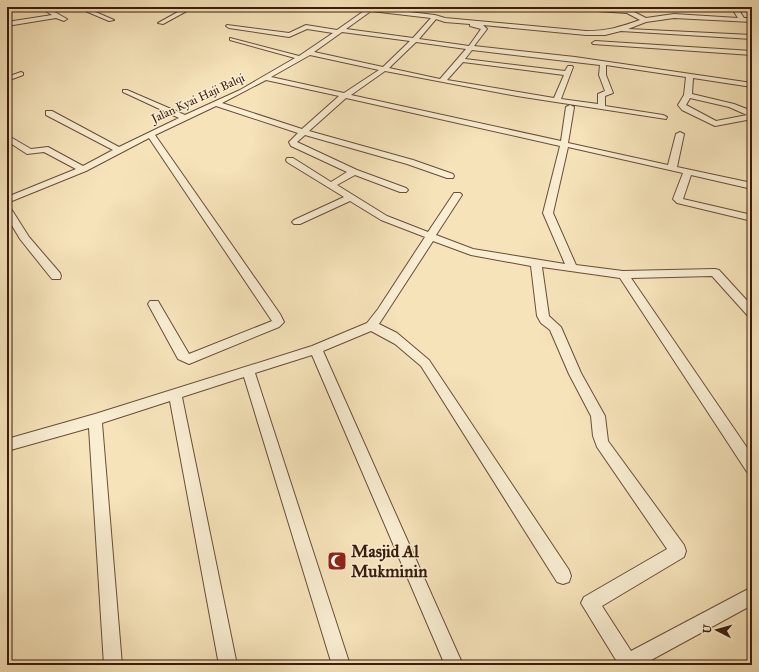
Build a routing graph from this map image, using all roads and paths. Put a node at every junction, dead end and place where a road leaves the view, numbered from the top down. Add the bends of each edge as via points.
1 (15, 7) edge
2 (42, 7) edge
3 (79, 7) edge
4 (191, 7) edge
5 (347, 7) edge
6 (568, 7) edge
7 (734, 7) edge
8 (7, 8) edge
9 (371, 8) edge
10 (57, 16) junction
11 (435, 17) junction
12 (64, 19) dead end
13 (742, 19) junction
14 (111, 20) dead end
15 (445, 20) junction
16 (645, 20) junction
17 (752, 20) edge
18 (161, 23) dead end
19 (7, 24) edge
20 (229, 26) dead end
21 (340, 31) junction
22 (621, 36) junction
23 (752, 37) edge
24 (232, 39) dead end
25 (415, 40) junction
26 (595, 43) dead end
27 (720, 43) junction
28 (470, 47) junction
29 (309, 53) junction
30 (752, 54) edge
31 (300, 58) junction
32 (575, 59) junction
33 (461, 60) junction
34 (603, 64) junction
35 (384, 69) junction
36 (21, 74) dead end
37 (566, 74) junction
38 (690, 76) junction
39 (266, 78) junction
40 (7, 79) edge
41 (442, 81) junction
42 (752, 85) edge
43 (125, 91) dead end
44 (688, 95) junction
45 (344, 96) junction
46 (556, 100) junction
47 (217, 104) junction
48 (570, 107) dead end
49 (601, 107) junction
50 (49, 113) dead end
51 (663, 116) dead end
52 (186, 118) junction
53 (304, 132) junction
54 (150, 134) junction
55 (680, 134) dead end
56 (7, 137) edge
57 (564, 145) junction
58 (119, 150) junction
59 (290, 160) dead end
60 (672, 168) junction
61 (83, 169) junction
62 (354, 172) junction
63 (688, 172) junction
64 (450, 176) dead end
65 (330, 186) junction
66 (752, 186) edge
67 (403, 190) dead end
68 (457, 195) dead end
69 (350, 198) junction
70 (7, 200) edge
71 (7, 209) edge
72 (752, 218) edge
73 (297, 222) dead end
74 (430, 237) junction
75 (536, 263) junction
76 (572, 268) junction
77 (622, 275) junction
78 (56, 276) dead end
79 (154, 304) dead end
80 (752, 313) edge
81 (371, 326) junction
82 (316, 349) junction
83 (248, 371) junction
84 (175, 393) junction
85 (94, 420) junction
86 (7, 448) edge
87 (752, 467) edge
88 (563, 576) dead end
89 (752, 596) edge
90 (629, 664) edge
91 (113, 665) edge
92 (228, 665) edge
93 (341, 665) edge
94 (454, 665) edge

1 - 8 street
2 - 10 street
3 - 14 street
4 - 18 street
5 - 9 street
6 - 16 street via 628,11
7 - 13 street
9 - 11 street
9 - 21 street, Jalan Kyai Haji Balqi
10 - 12 street
10 - 19 street
11 - 15 street
11 - 25 street
13 - 16 street via 673,14
13 - 17 street
15 - 22 street
15 - 28 street via 483,27
16 - 22 street
20 - 21 street via 289,35 306,27
21 - 25 street
21 - 29 street, Jalan Kyai Haji Balqi
22 - 26 street
22 - 27 street
22 - 27 street
23 - 27 street
24 - 31 street
25 - 28 street
25 - 35 street
27 - 30 street
28 - 32 street
28 - 33 street
29 - 31 street, Jalan Kyai Haji Balqi
29 - 35 street
31 - 39 street, Jalan Kyai Haji Balqi
32 - 34 street
32 - 37 street
33 - 37 street
33 - 41 street
34 - 38 street
34 - 49 street via 601,71 609,93 602,94
35 - 41 street
35 - 45 street
36 - 40 street
37 - 46 street
38 - 42 street
38 - 44 street
39 - 45 street
39 - 47 street, Jalan Kyai Haji Balqi
41 - 46 street
43 - 52 street
44 - 44 street via 682,105 711,122 719,124 749,117 749,112 733,106
45 - 53 street
45 - 57 street
46 - 49 street
47 - 52 street, Jalan Kyai Haji Balqi
47 - 53 street
48 - 57 street
49 - 51 street
50 - 58 street
52 - 54 street, Jalan Kyai Haji Balqi
53 - 62 street via 294,140 294,144
53 - 64 street
54 - 58 street, Jalan Kyai Haji Balqi
54 - 79 street via 278,322 185,358
55 - 60 street
56 - 61 street via 30,152 45,149
57 - 60 street
57 - 76 street via 548,213
58 - 61 street, Jalan Kyai Haji Balqi
59 - 65 street
60 - 63 street
61 - 70 street, Jalan Kyai Haji Balqi
62 - 65 street
62 - 67 street
63 - 66 street
63 - 72 street via 678,199
65 - 69 street
68 - 74 street
69 - 73 street
69 - 74 street via 384,218
71 - 78 street via 25,239
74 - 75 street via 470,252
74 - 81 street
75 - 76 street
75 - 90 street via 543,316 556,327 598,416 602,443 678,551 590,603
76 - 77 street
77 - 80 street via 715,272
77 - 87 street
81 - 82 street
81 - 88 street via 383,330 406,346 424,363
82 - 83 street
82 - 94 street
83 - 84 street
83 - 93 street
84 - 85 street
84 - 92 street
85 - 86 street
85 - 91 street
89 - 90 street

